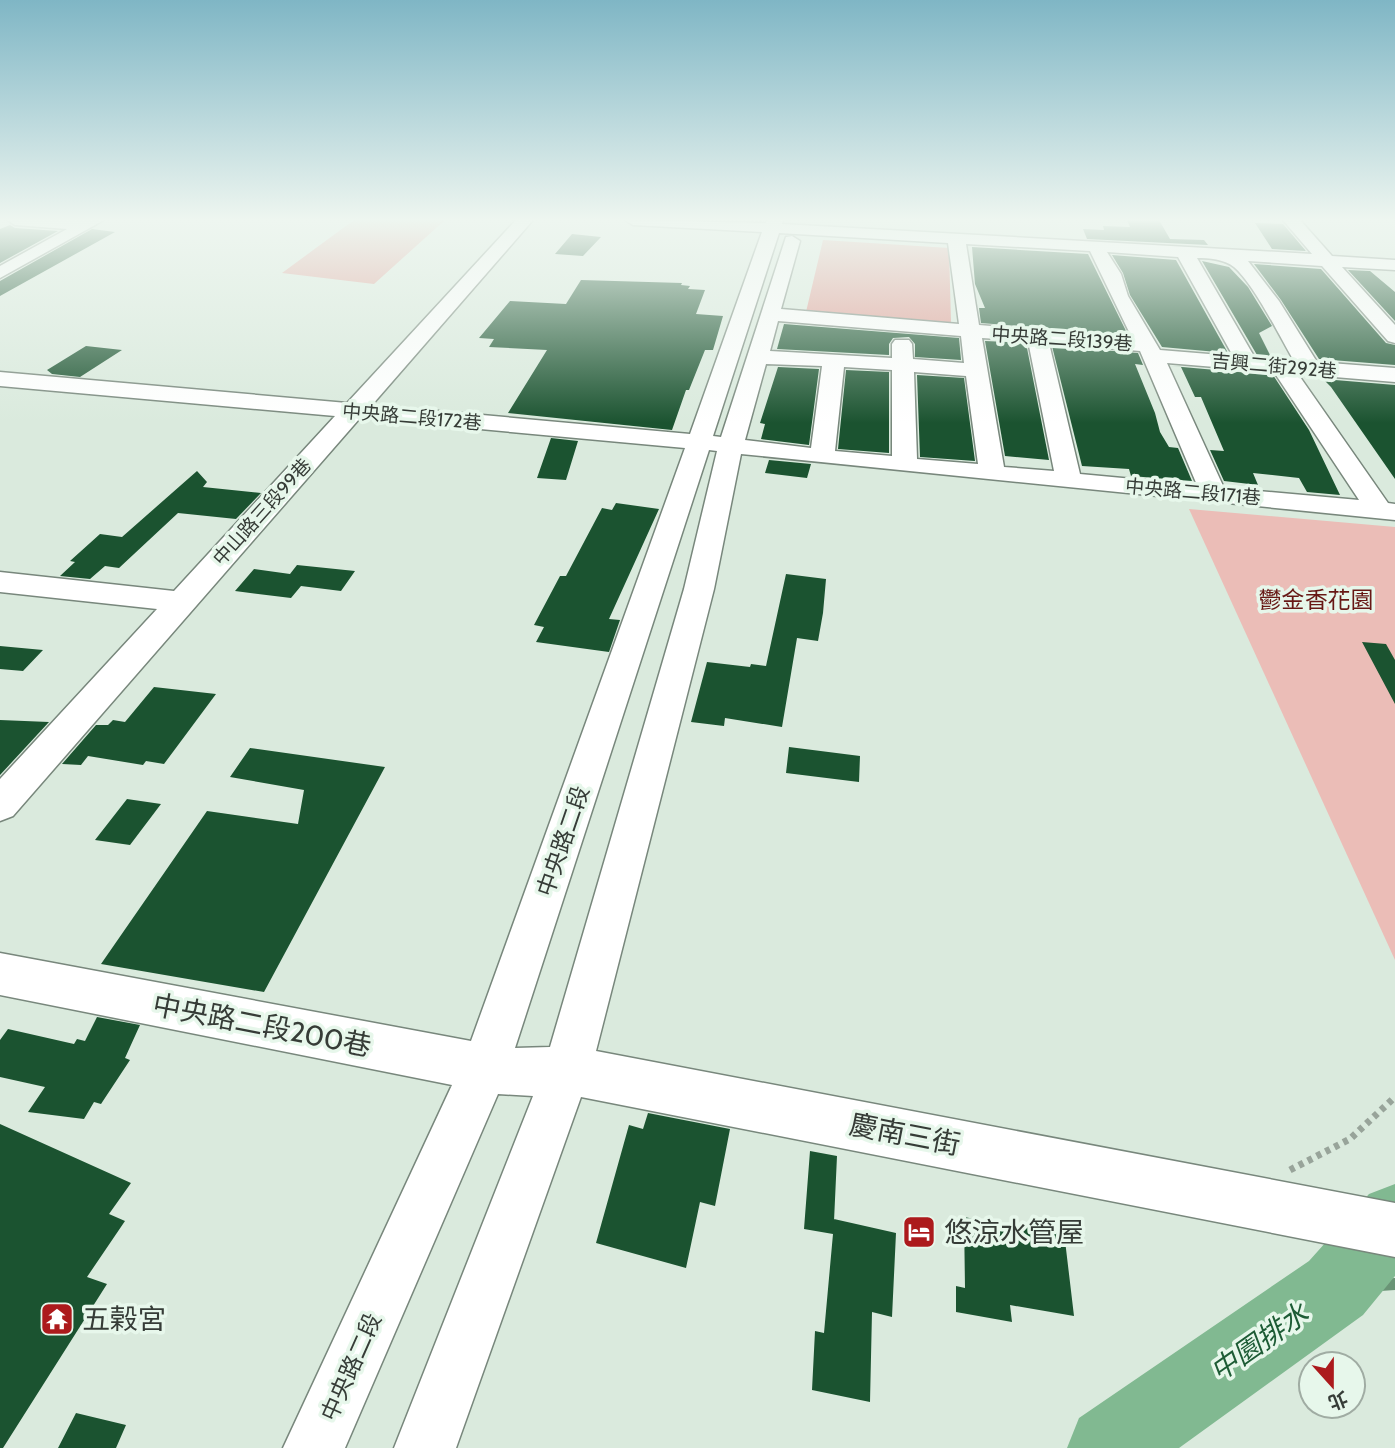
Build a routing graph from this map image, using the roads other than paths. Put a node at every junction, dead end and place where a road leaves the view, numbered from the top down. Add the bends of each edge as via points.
1 (464, 288) edge
2 (761, 288) edge
3 (778, 288) edge
4 (963, 288) edge
5 (1116, 288) edge
6 (1206, 288) edge
7 (1258, 288) edge
8 (1351, 288) edge
9 (770, 314) junction
10 (834, 321) junction
11 (901, 326) junction
12 (970, 333) junction
13 (1037, 337) junction
14 (1395, 337) edge
15 (1149, 351) junction
16 (757, 357) junction
17 (833, 360) junction
18 (1247, 363) junction
19 (902, 366) junction
20 (1282, 367) junction
21 (1310, 369) junction
22 (978, 370) junction
23 (1395, 375) edge
24 (0, 379) edge
25 (353, 412) junction
26 (700, 442) junction
27 (731, 445) junction
28 (822, 457) junction
29 (905, 463) junction
30 (992, 474) junction
31 (1068, 479) junction
32 (1214, 494) junction
33 (1387, 511) edge
34 (0, 582) edge
35 (181, 602) junction
36 (0, 805) edge
37 (0, 974) edge
38 (525, 1070) junction
39 (1395, 1230) edge
40 (314, 1448) edge
41 (425, 1448) edge

1 - 25 street, 中山路三段99巷
2 - 26 street, 中央路二段
3 - 9 street, 中央路二段
4 - 12 street
5 - 15 street
6 - 18 street
7 - 21 street
8 - 14 street
9 - 10 street, 中央路二段139巷
9 - 16 street, 中央路二段
10 - 11 street, 中央路二段139巷
10 - 17 street
11 - 12 street, 中央路二段139巷
11 - 19 street
12 - 13 street, 中央路二段139巷
12 - 22 street
13 - 15 street, 中央路二段139巷
13 - 31 street
15 - 18 street, 吉興二街292巷
15 - 32 street
16 - 17 street
16 - 27 street, 中央路二段
17 - 19 street
17 - 28 street
18 - 20 street, 吉興二街292巷
19 - 22 street
19 - 29 street
20 - 21 street, 吉興二街292巷
20 - 33 street
21 - 23 street, 吉興二街292巷
22 - 30 street
24 - 25 street, 中央路二段172巷
25 - 26 street, 中央路二段172巷
25 - 35 street, 中山路三段99巷
26 - 27 street, 中央路二段172巷
26 - 38 street, 中央路二段
27 - 28 street, 中央路二段172巷
27 - 38 street, 中央路二段 via 699,589
28 - 29 street, 中央路二段171巷
29 - 30 street, 中央路二段171巷
30 - 31 street, 中央路二段171巷
31 - 32 street, 中央路二段171巷
32 - 33 street, 中央路二段171巷
34 - 35 street
35 - 36 street, 中山路三段99巷
37 - 38 street, 中央路二段200巷
38 - 39 street, 慶南三街 via 1239,1198 1287,1191
38 - 40 street, 中央路二段
38 - 41 street, 中央路二段

